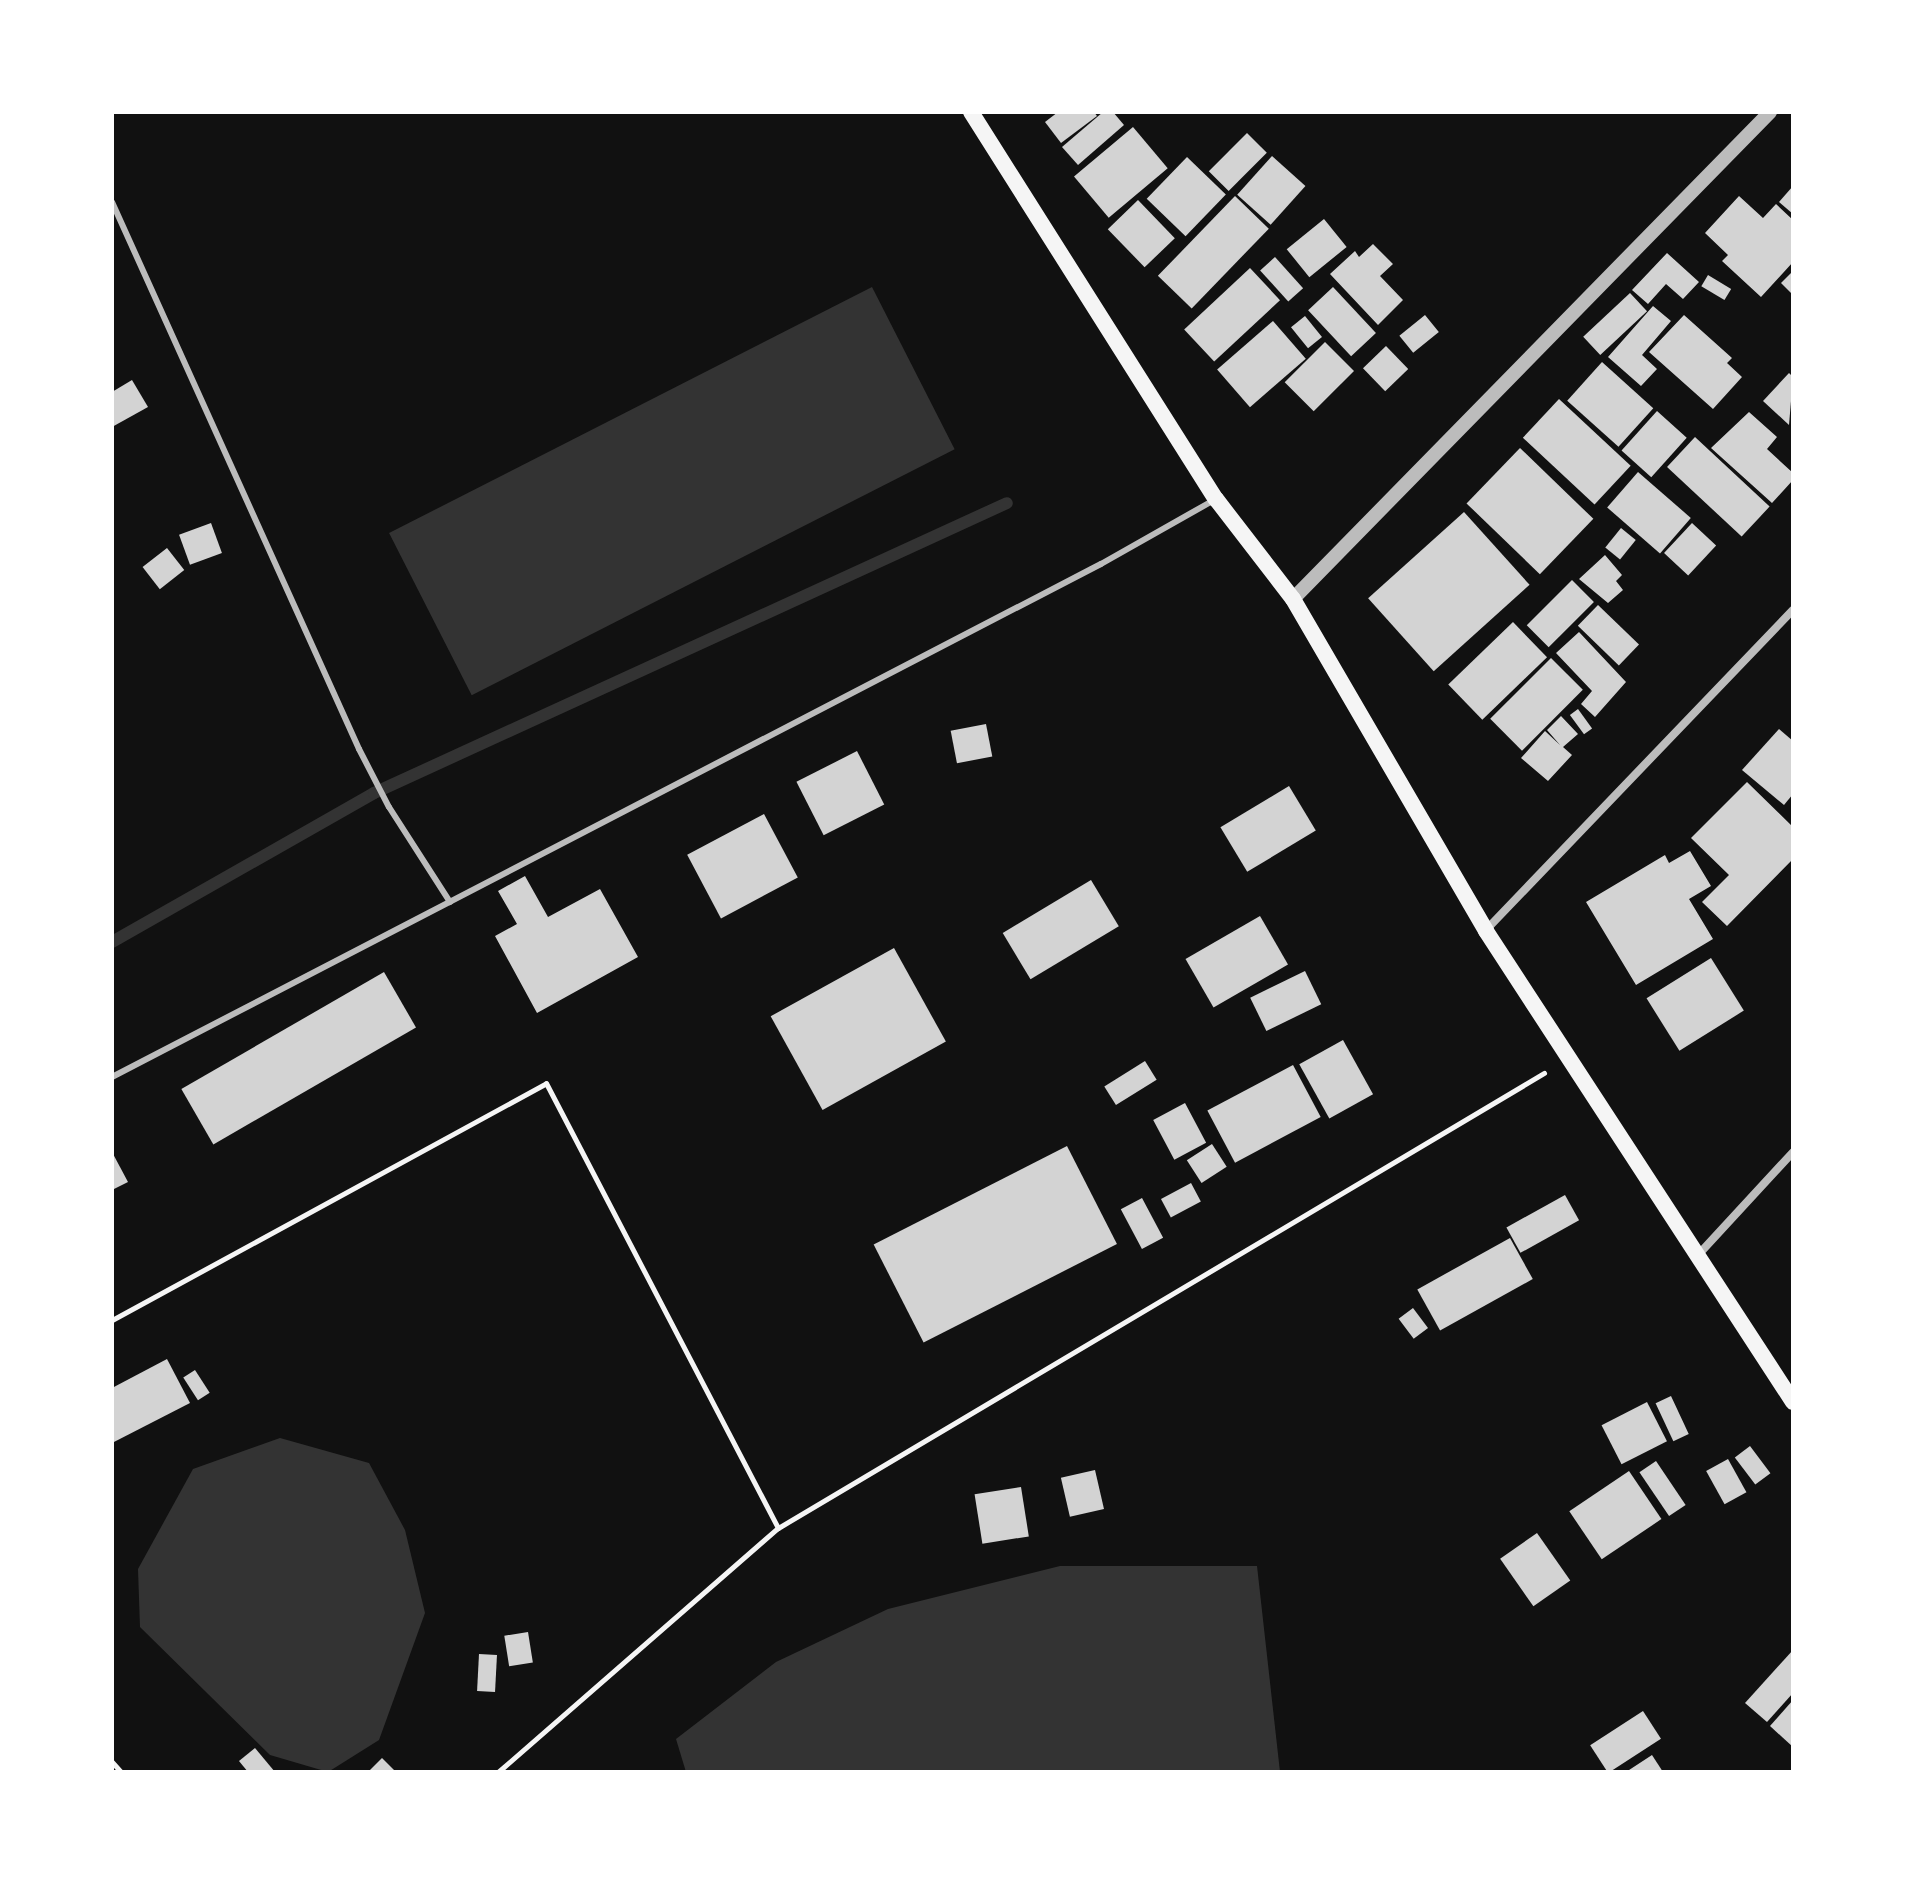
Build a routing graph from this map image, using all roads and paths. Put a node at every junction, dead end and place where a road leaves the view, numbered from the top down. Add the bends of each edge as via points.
1 (971, 112) edge
2 (1770, 112) edge
3 (112, 202) edge
4 (1216, 499) junction
5 (1293, 599) junction
6 (1793, 610) edge
7 (450, 902) junction
8 (1486, 931) junction
9 (1569, 1058) junction
10 (112, 1077) edge
11 (1793, 1152) edge
12 (1699, 1254) junction
13 (112, 1320) edge
14 (1793, 1402) edge
15 (778, 1528) junction
16 (112, 1762) edge
17 (121, 1772) edge
18 (498, 1772) edge

1 - 4 main road
2 - 5 street
3 - 7 lane via 359,749
4 - 5 main road
4 - 7 lane
5 - 8 main road
6 - 8 street
7 - 10 lane
8 - 9 main road
9 - 12 main road
9 - 15 path
11 - 12 street
12 - 14 main road
13 - 15 path via 546,1083
15 - 18 path
16 - 17 path

